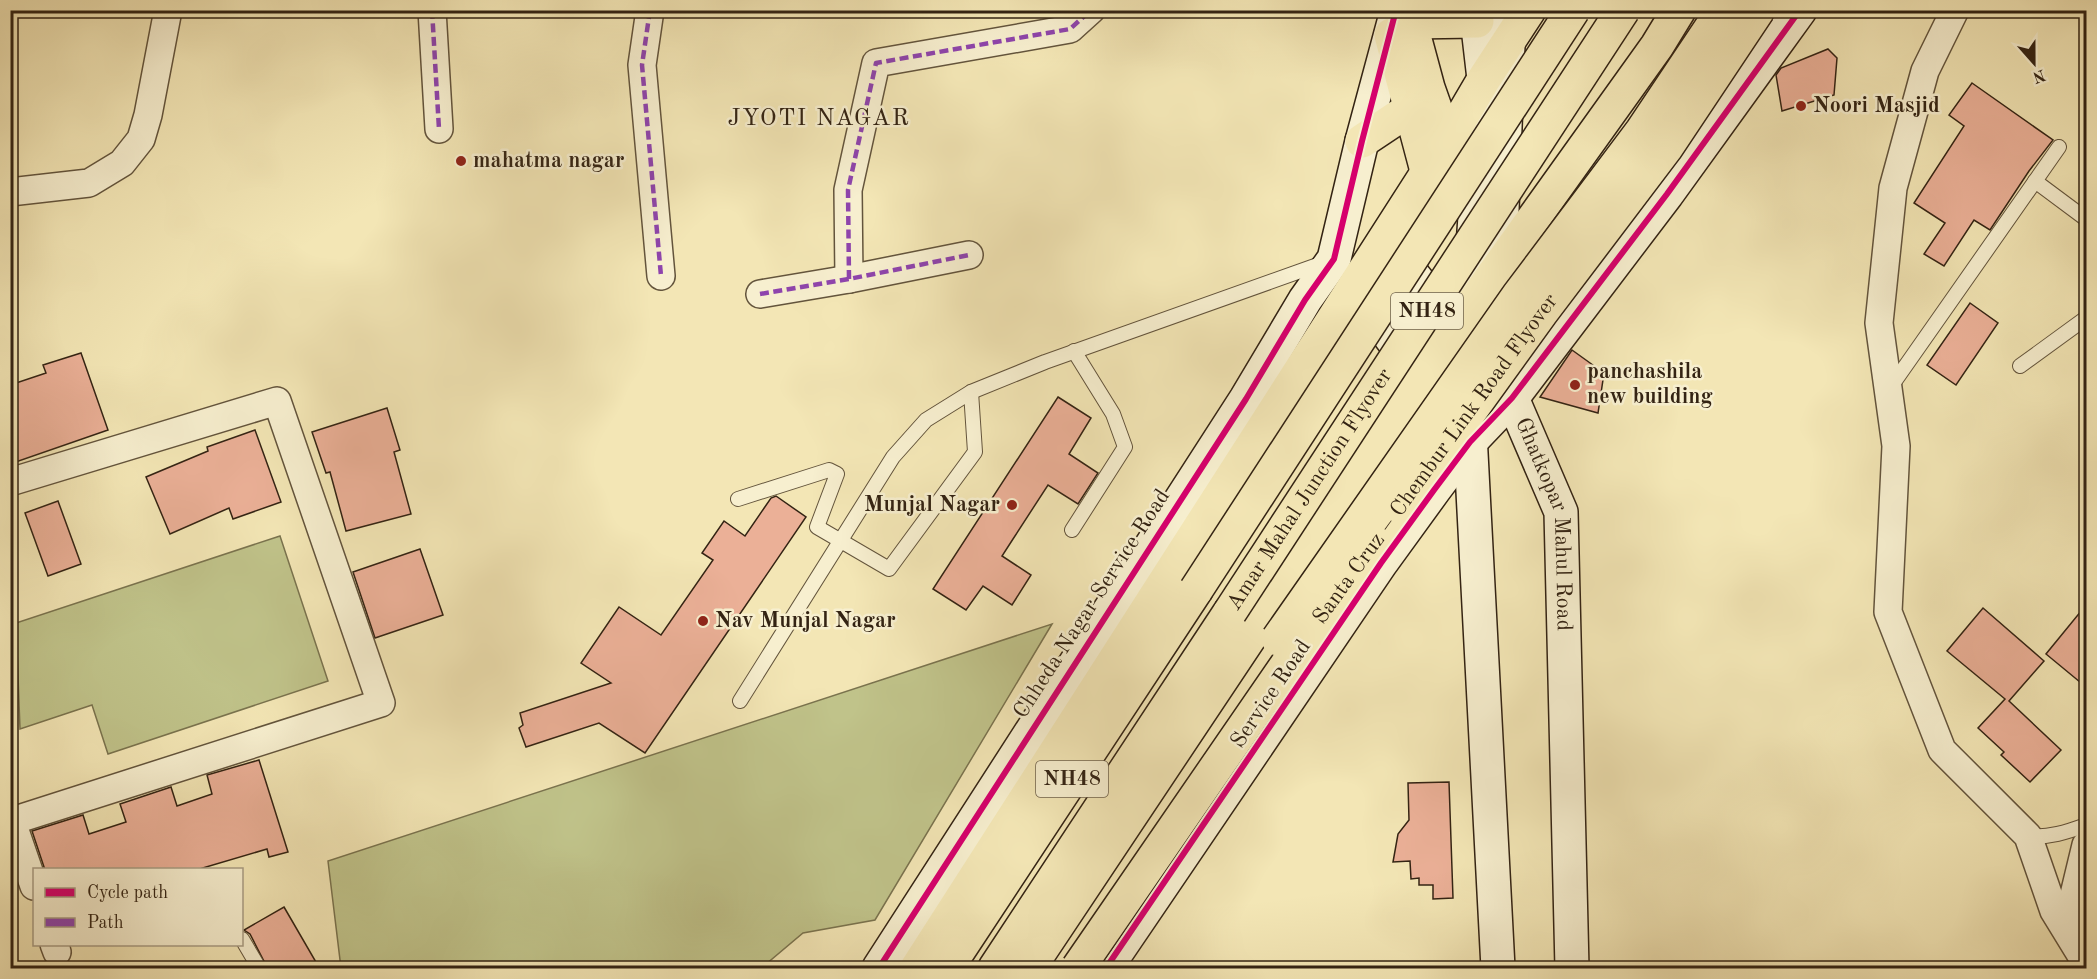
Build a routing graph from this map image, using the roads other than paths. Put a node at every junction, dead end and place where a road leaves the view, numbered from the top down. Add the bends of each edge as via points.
1 (168, 10) edge
2 (432, 10) edge
3 (650, 10) edge
4 (1091, 10) edge
5 (1529, 10) edge
6 (1573, 10) edge
7 (1623, 10) edge
8 (1679, 10) edge
9 (1723, 10) edge
10 (1758, 10) edge
11 (1800, 10) edge
12 (1955, 10) edge
13 (1486, 14) edge
14 (1401, 20) edge
15 (1508, 45) junction
16 (1484, 79) junction
17 (1410, 109) junction
18 (439, 129) dead end
19 (1362, 141) junction
20 (1447, 142) junction
21 (2059, 147) dead end
22 (1427, 171) junction
23 (2035, 181) junction
24 (10, 192) edge
25 (2086, 219) edge
26 (1384, 239) junction
27 (969, 255) dead end
28 (1334, 259) junction
29 (1500, 265) junction
30 (661, 276) dead end
31 (849, 279) junction
32 (1353, 289) junction
33 (760, 294) dead end
34 (2086, 318) edge
35 (1464, 327) junction
36 (1074, 351) junction
37 (2020, 366) dead end
38 (1422, 379) junction
39 (1888, 390) junction
40 (971, 392) junction
41 (1512, 398) junction
42 (1470, 442) junction
43 (10, 483) edge
44 (738, 499) dead end
45 (1072, 531) dead end
46 (840, 542) junction
47 (740, 701) dead end
48 (11, 818) edge
49 (2086, 825) edge
50 (2028, 837) junction
51 (2086, 845) edge
52 (33, 883) edge
53 (243, 941) edge
54 (2082, 952) edge
55 (259, 969) edge
56 (879, 969) edge
57 (917, 969) edge
58 (947, 969) edge
59 (995, 969) edge
60 (1029, 969) edge
61 (1054, 969) edge
62 (1078, 969) edge
63 (1106, 969) edge
64 (1498, 969) edge
65 (1572, 969) edge

1 - 24 street via 146,123 141,139 122,163 89,183
2 - 18 street
3 - 30 street via 642,65
4 - 31 street via 1070,29 876,63 848,190
5 - 15 highway
6 - 58 highway, Amar Mahal Junction Flyover / NH48, bridge
7 - 59 highway, Amar Mahal Junction Flyover / NH48, bridge
8 - 29 highway
9 - 61 highway, Santa Cruz – Chembur Link Road Flyover, bridge via 1642,132 1518,296 1287,626
10 - 62 highway, Santa Cruz – Chembur Link Road Flyover, bridge via 1666,148 1540,313 1286,666
11 - 41 street, Service Road
12 - 39 street via 1925,71 1893,189 1879,323
13 - 14 highway
13 - 15 street, Ghatkopar Mahul Road
13 - 16 street
14 - 17 highway
14 - 19 street
14 - 20 highway
15 - 16 highway
15 - 29 street, Ghatkopar Mahul Road
16 - 20 highway
16 - 35 street
17 - 19 highway
17 - 22 highway
19 - 28 street
20 - 22 highway
21 - 23 lane
22 - 26 highway
23 - 25 lane
23 - 39 lane
26 - 32 highway
26 - 35 street
27 - 31 street
28 - 32 street
28 - 36 lane
28 - 56 street, Chheda Nagar Service Road
29 - 35 highway
29 - 41 street, Ghatkopar Mahul Road
31 - 33 street
32 - 38 street
32 - 57 highway
34 - 37 lane
35 - 38 highway
35 - 41 street
35 - 42 street
36 - 40 lane
36 - 45 lane via 1113,414 1125,447
38 - 42 street
38 - 60 highway
39 - 50 street via 1896,446 1888,612 1942,750
40 - 46 lane via 926,420 892,457
40 - 46 lane via 975,452 890,569
41 - 42 street, Service Road
41 - 65 street, Ghatkopar Mahul Road via 1561,512
42 - 63 street, Service Road via 1382,563
42 - 64 street
43 - 48 street via 277,401 381,703
44 - 46 lane via 829,470 837,474 817,527
46 - 47 lane
48 - 52 street
49 - 50 lane via 2054,835
50 - 54 street via 2054,911
51 - 54 street via 2073,899
53 - 55 lane

